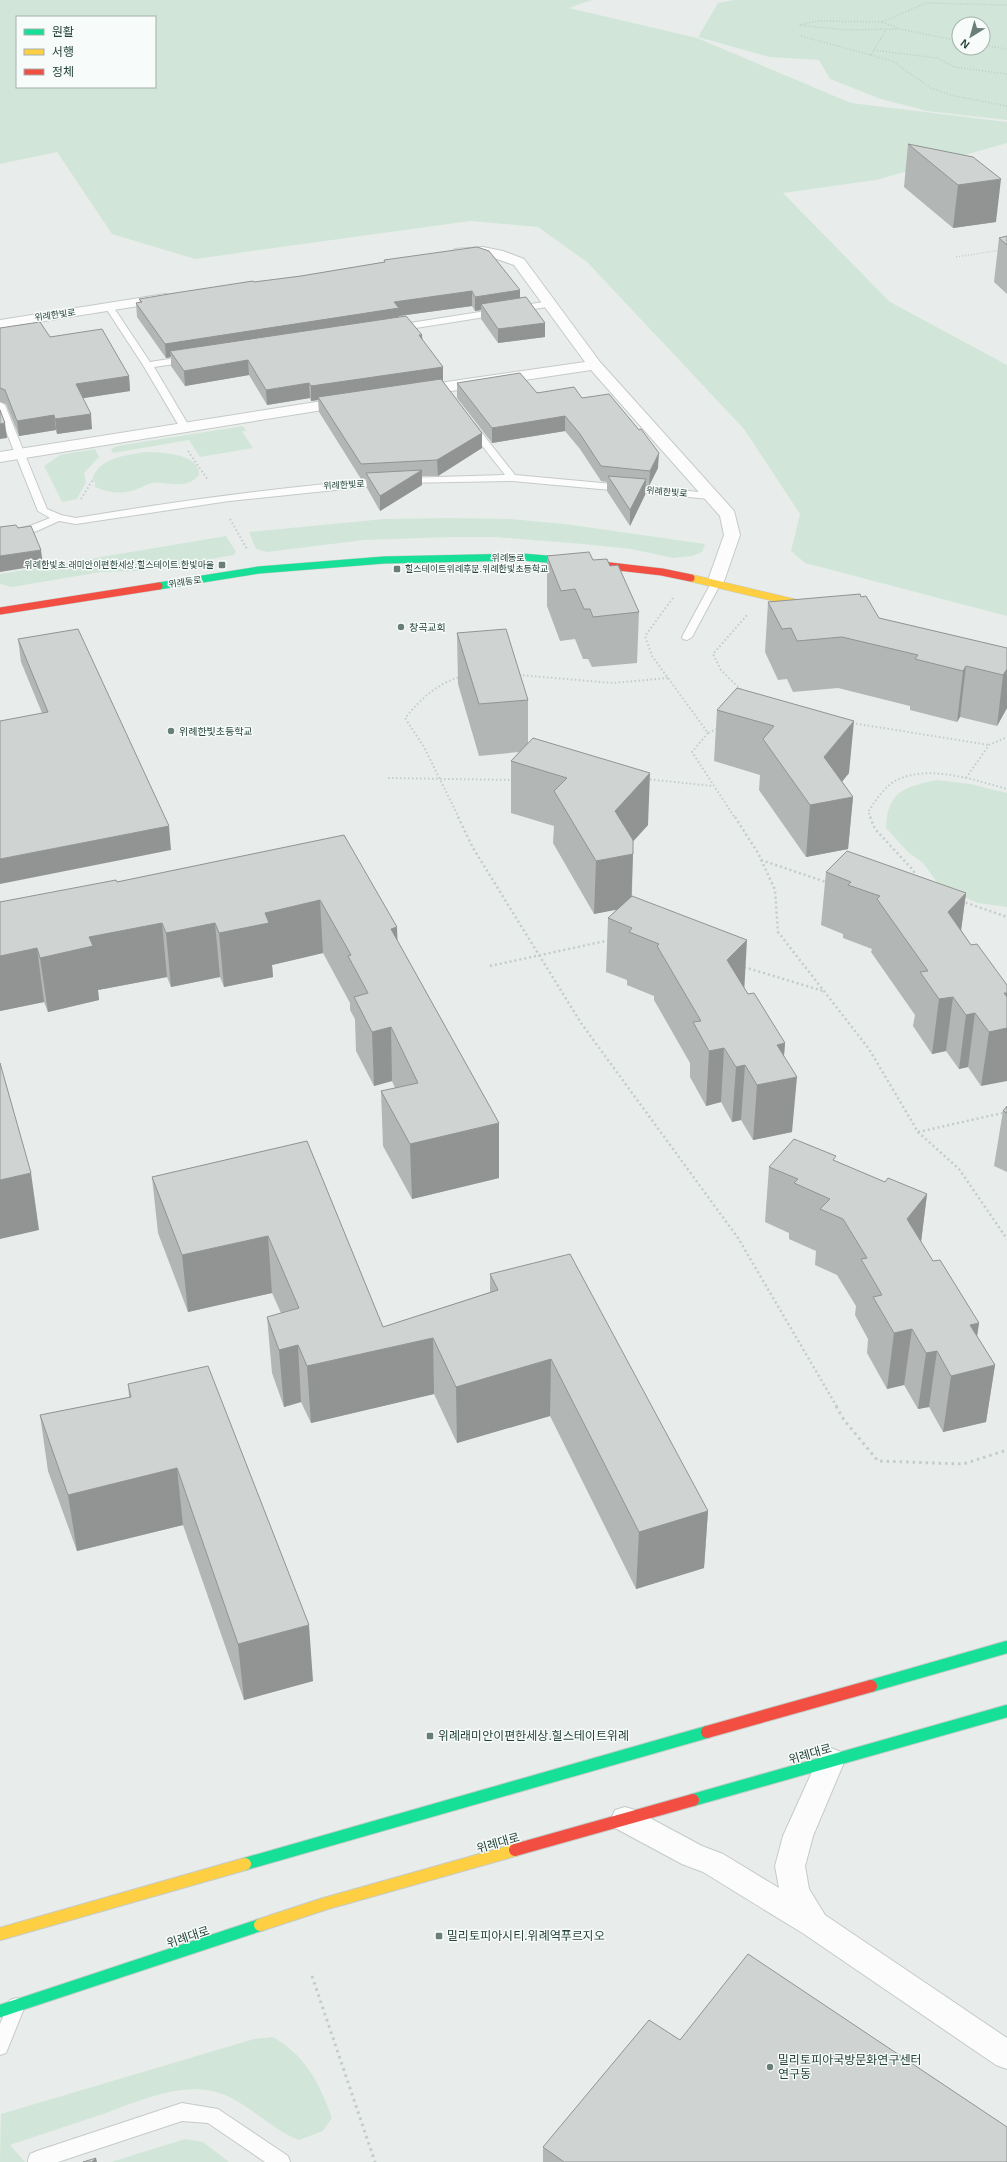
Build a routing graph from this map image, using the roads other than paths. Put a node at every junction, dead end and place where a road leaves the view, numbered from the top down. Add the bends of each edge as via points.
1 (448, 254) edge
2 (180, 296) edge
3 (550, 304) junction
4 (110, 307) junction
5 (0, 324) edge
6 (385, 329) edge
7 (195, 358) edge
8 (148, 365) junction
9 (595, 365) junction
10 (404, 394) edge
11 (364, 400) edge
12 (0, 405) edge
13 (466, 418) edge
14 (184, 426) junction
15 (20, 453) junction
16 (0, 457) edge
17 (512, 478) junction
18 (710, 496) junction
19 (58, 518) junction
20 (6, 534) edge
21 (716, 583) junction
22 (825, 610) edge
23 (0, 611) edge
24 (687, 637) dead end
25 (1007, 1647) edge
26 (1007, 1711) edge
27 (831, 1760) junction
28 (625, 1819) junction
29 (815, 1925) junction
30 (0, 1934) edge
31 (8, 2008) edge
32 (0, 2048) edge
33 (1007, 2055) edge
34 (37, 2160) dead end
35 (280, 2162) edge

1 - 3 street, 위례한빛로 via 464,251 489,252 519,262
2 - 4 street, 위례한빛로
3 - 6 lane
3 - 9 street, 위례한빛로
4 - 5 street, 위례한빛로
4 - 8 lane
7 - 8 lane
8 - 14 lane
9 - 10 street via 445,391
9 - 18 street, 위례한빛로
11 - 14 street
12 - 15 lane, 위례한빛로
13 - 17 lane
14 - 15 street
15 - 16 street
15 - 19 lane, 위례한빛로 via 43,511
17 - 18 lane, 위례한빛로
17 - 19 lane, 위례한빛로 via 314,487 217,498 76,521
18 - 21 street, 위례한빛로 via 728,515 732,535
19 - 20 lane via 33,529
21 - 22 main road, 위례동로
21 - 23 main road, 위례동로 via 593,563 522,557 384,560 259,570
21 - 24 lane
25 - 30 main road
26 - 27 main road, 위례대로
27 - 28 main road, 위례대로
27 - 29 street via 798,1836 790,1866 795,1892
28 - 29 street via 692,1855 713,1863
28 - 31 main road, 위례대로 via 324,1904
29 - 33 street
31 - 32 lane
34 - 35 lane via 182,2112 211,2115

